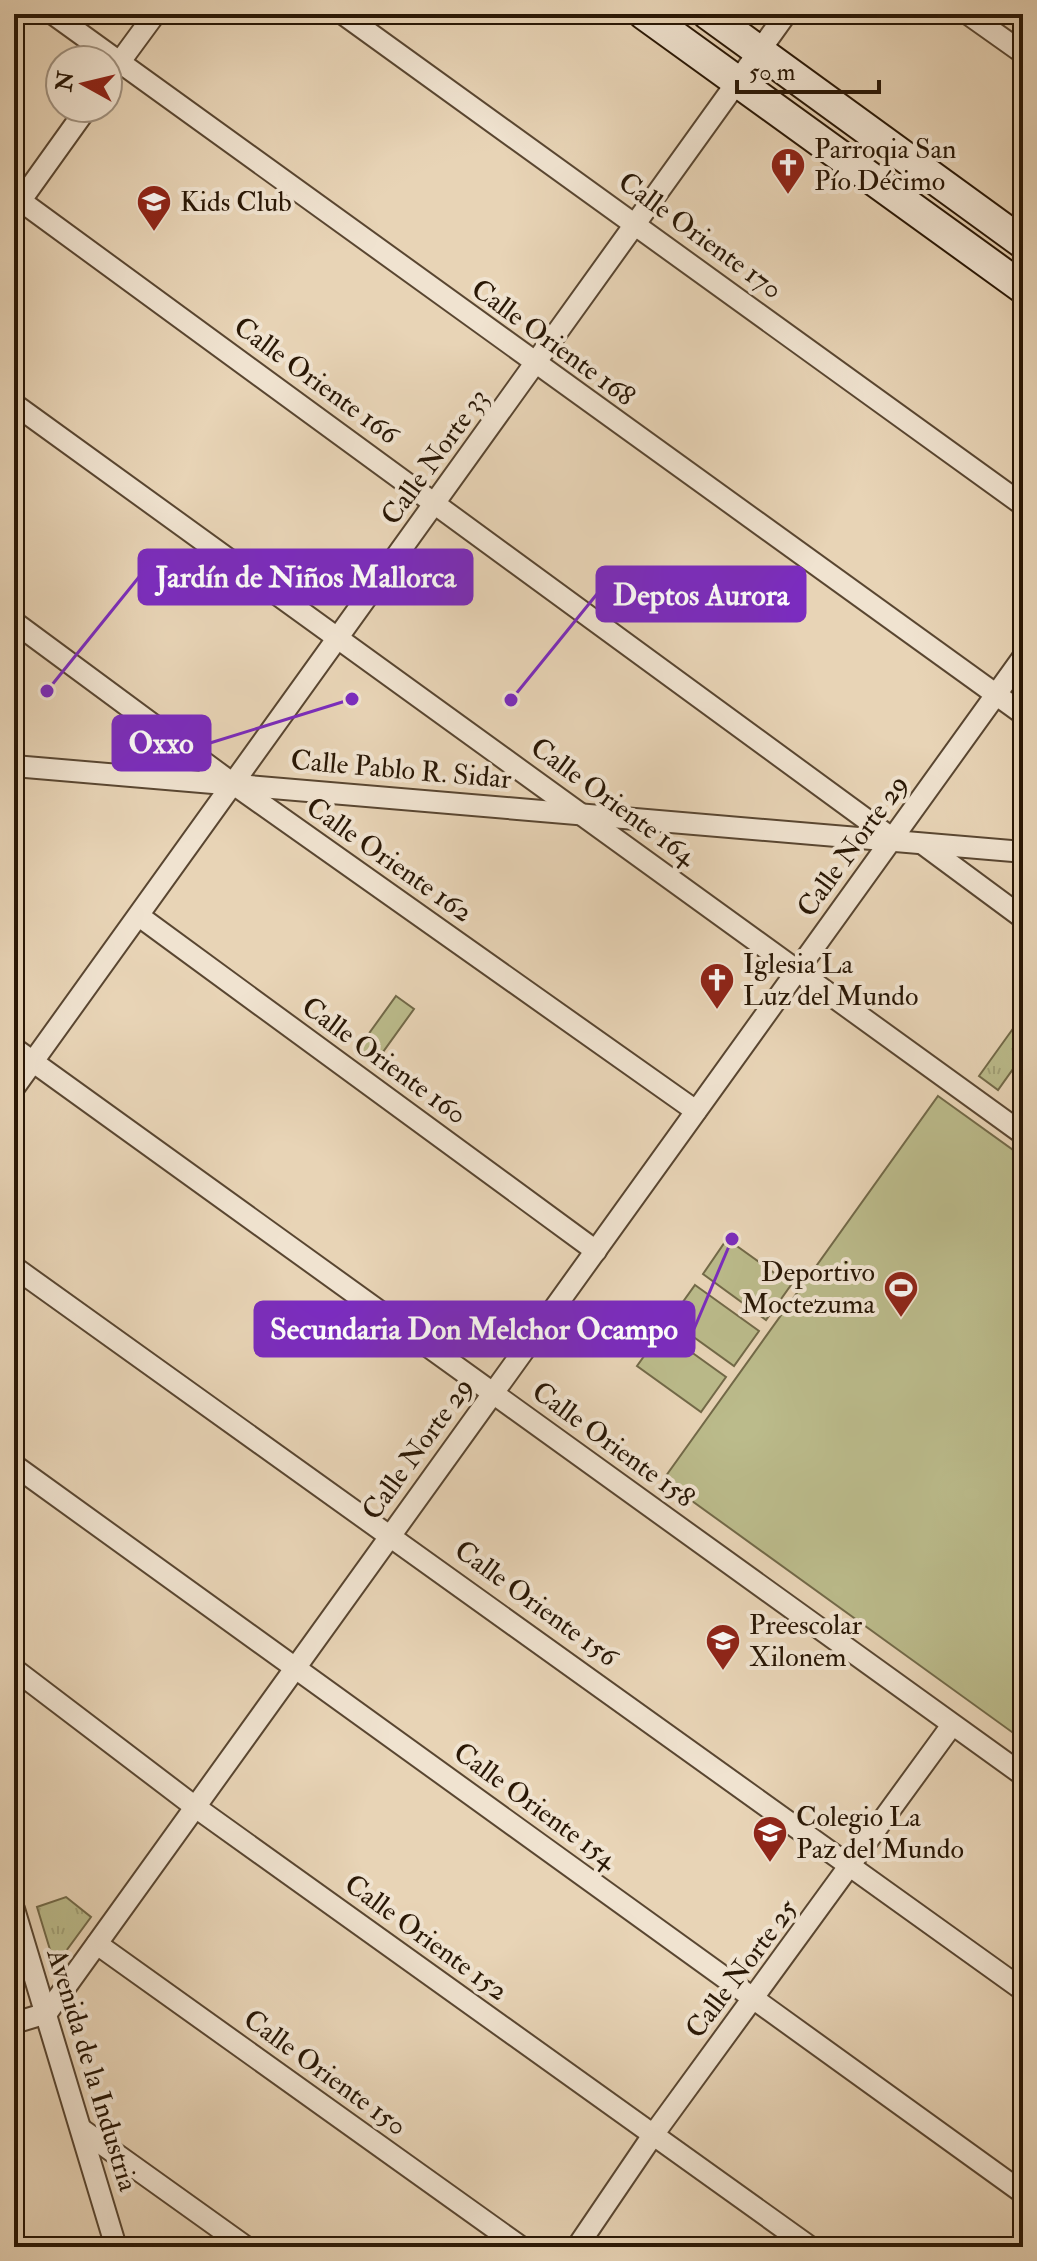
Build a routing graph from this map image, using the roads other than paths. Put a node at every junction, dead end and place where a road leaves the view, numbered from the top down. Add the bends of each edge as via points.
1 (53, 14) edge
2 (155, 14) edge
3 (343, 14) edge
4 (644, 14) edge
5 (708, 14) edge
6 (786, 14) edge
7 (968, 14) edge
8 (86, 44) edge
9 (760, 51) junction
10 (1023, 53) edge
11 (124, 56) edge
12 (124, 77) edge
13 (737, 82) junction
14 (75, 124) edge
15 (16, 202) edge
16 (637, 225) junction
17 (1023, 243) edge
18 (1023, 288) edge
19 (536, 365) junction
20 (14, 404) edge
21 (437, 503) junction
22 (1023, 505) edge
23 (14, 622) edge
24 (337, 638) junction
25 (1023, 657) edge
26 (995, 695) junction
27 (1023, 714) edge
28 (14, 766) edge
29 (232, 783) junction
30 (583, 814) junction
31 (893, 839) junction
32 (921, 843) junction
33 (1023, 852) edge
34 (139, 916) junction
35 (1023, 918) edge
36 (797, 972) junction
37 (14, 1048) edge
38 (33, 1062) junction
39 (14, 1088) edge
40 (696, 1111) junction
41 (1023, 1134) edge
42 (596, 1251) junction
43 (14, 1267) edge
44 (493, 1392) junction
45 (14, 1465) edge
46 (391, 1535) junction
47 (295, 1667) junction
48 (14, 1669) edge
49 (952, 1725) junction
50 (1023, 1775) edge
51 (194, 1806) junction
52 (852, 1867) junction
53 (14, 1909) edge
54 (97, 1944) junction
55 (1023, 1990) edge
56 (754, 2000) junction
57 (47, 2013) junction
58 (14, 2023) edge
59 (81, 2129) junction
60 (653, 2135) junction
61 (1023, 2193) edge
62 (116, 2247) edge
63 (246, 2247) edge
64 (521, 2247) edge
65 (577, 2247) edge
66 (810, 2247) edge

1 - 8 street, Calle Oriente 168
2 - 11 street
3 - 16 street, Calle Oriente 170
4 - 13 street
5 - 9 street
6 - 9 street, Calle Norte 33
7 - 10 street
9 - 13 street, Calle Norte 33
9 - 17 street
12 - 19 street, Calle Oriente 168
13 - 16 street, Calle Norte 33
13 - 18 street
14 - 15 street
15 - 21 street, Calle Oriente 166
16 - 19 street, Calle Norte 33
16 - 22 street, Calle Oriente 170
19 - 21 street, Calle Norte 33
19 - 26 street, Calle Oriente 168
20 - 24 street, Calle Oriente 164
21 - 24 street, Calle Norte 33
21 - 31 street, Calle Oriente 166
23 - 29 street, Calle Oriente 162
24 - 29 street, Calle Norte 33
24 - 30 street, Calle Oriente 164
25 - 26 street, Calle Norte 29
26 - 27 street, Calle Oriente 168
26 - 31 street, Calle Norte 29
28 - 29 street, Calle Pablo R. Sidar
29 - 30 street, Calle Pablo R. Sidar
29 - 34 street, Calle Norte 33
29 - 40 street, Calle Oriente 162
30 - 31 street, Calle Pablo R. Sidar
30 - 36 street, Calle Oriente 164
31 - 32 street, Calle Pablo R. Sidar
31 - 36 street, Calle Norte 29
32 - 33 street, Calle Pablo R. Sidar
32 - 35 street
34 - 38 street, Calle Norte 33
34 - 42 street, Calle Oriente 160
36 - 40 street, Calle Norte 29
36 - 41 street, Calle Oriente 164
37 - 38 street, Calle Oriente 158
38 - 39 street, Calle Norte 33
38 - 44 street, Calle Oriente 158
40 - 42 street, Calle Norte 29
42 - 44 street, Calle Norte 29
43 - 46 street, Calle Oriente 156
44 - 46 street, Calle Norte 29
44 - 49 street, Calle Oriente 158
45 - 47 street, Calle Oriente 154
46 - 47 street, Calle Norte 29
46 - 52 street, Calle Oriente 156
47 - 51 street, Calle Norte 29
47 - 56 street, Calle Oriente 154
48 - 51 street, Calle Oriente 152
49 - 50 street, Calle Oriente 158
49 - 52 street, Calle Norte 25
51 - 54 street, Calle Norte 29
51 - 60 street, Calle Oriente 152
52 - 55 street, Calle Oriente 156
52 - 56 street, Calle Norte 25
53 - 57 street, Avenida de la Industria
54 - 57 street, Calle Norte 29
54 - 64 street, Calle Oriente 150
56 - 60 street, Calle Norte 25
56 - 61 street, Calle Oriente 154
57 - 58 street
57 - 59 street, Avenida de la Industria
59 - 62 street, Avenida de la Industria
59 - 63 street
60 - 65 street, Calle Norte 25
60 - 66 street, Calle Oriente 152

